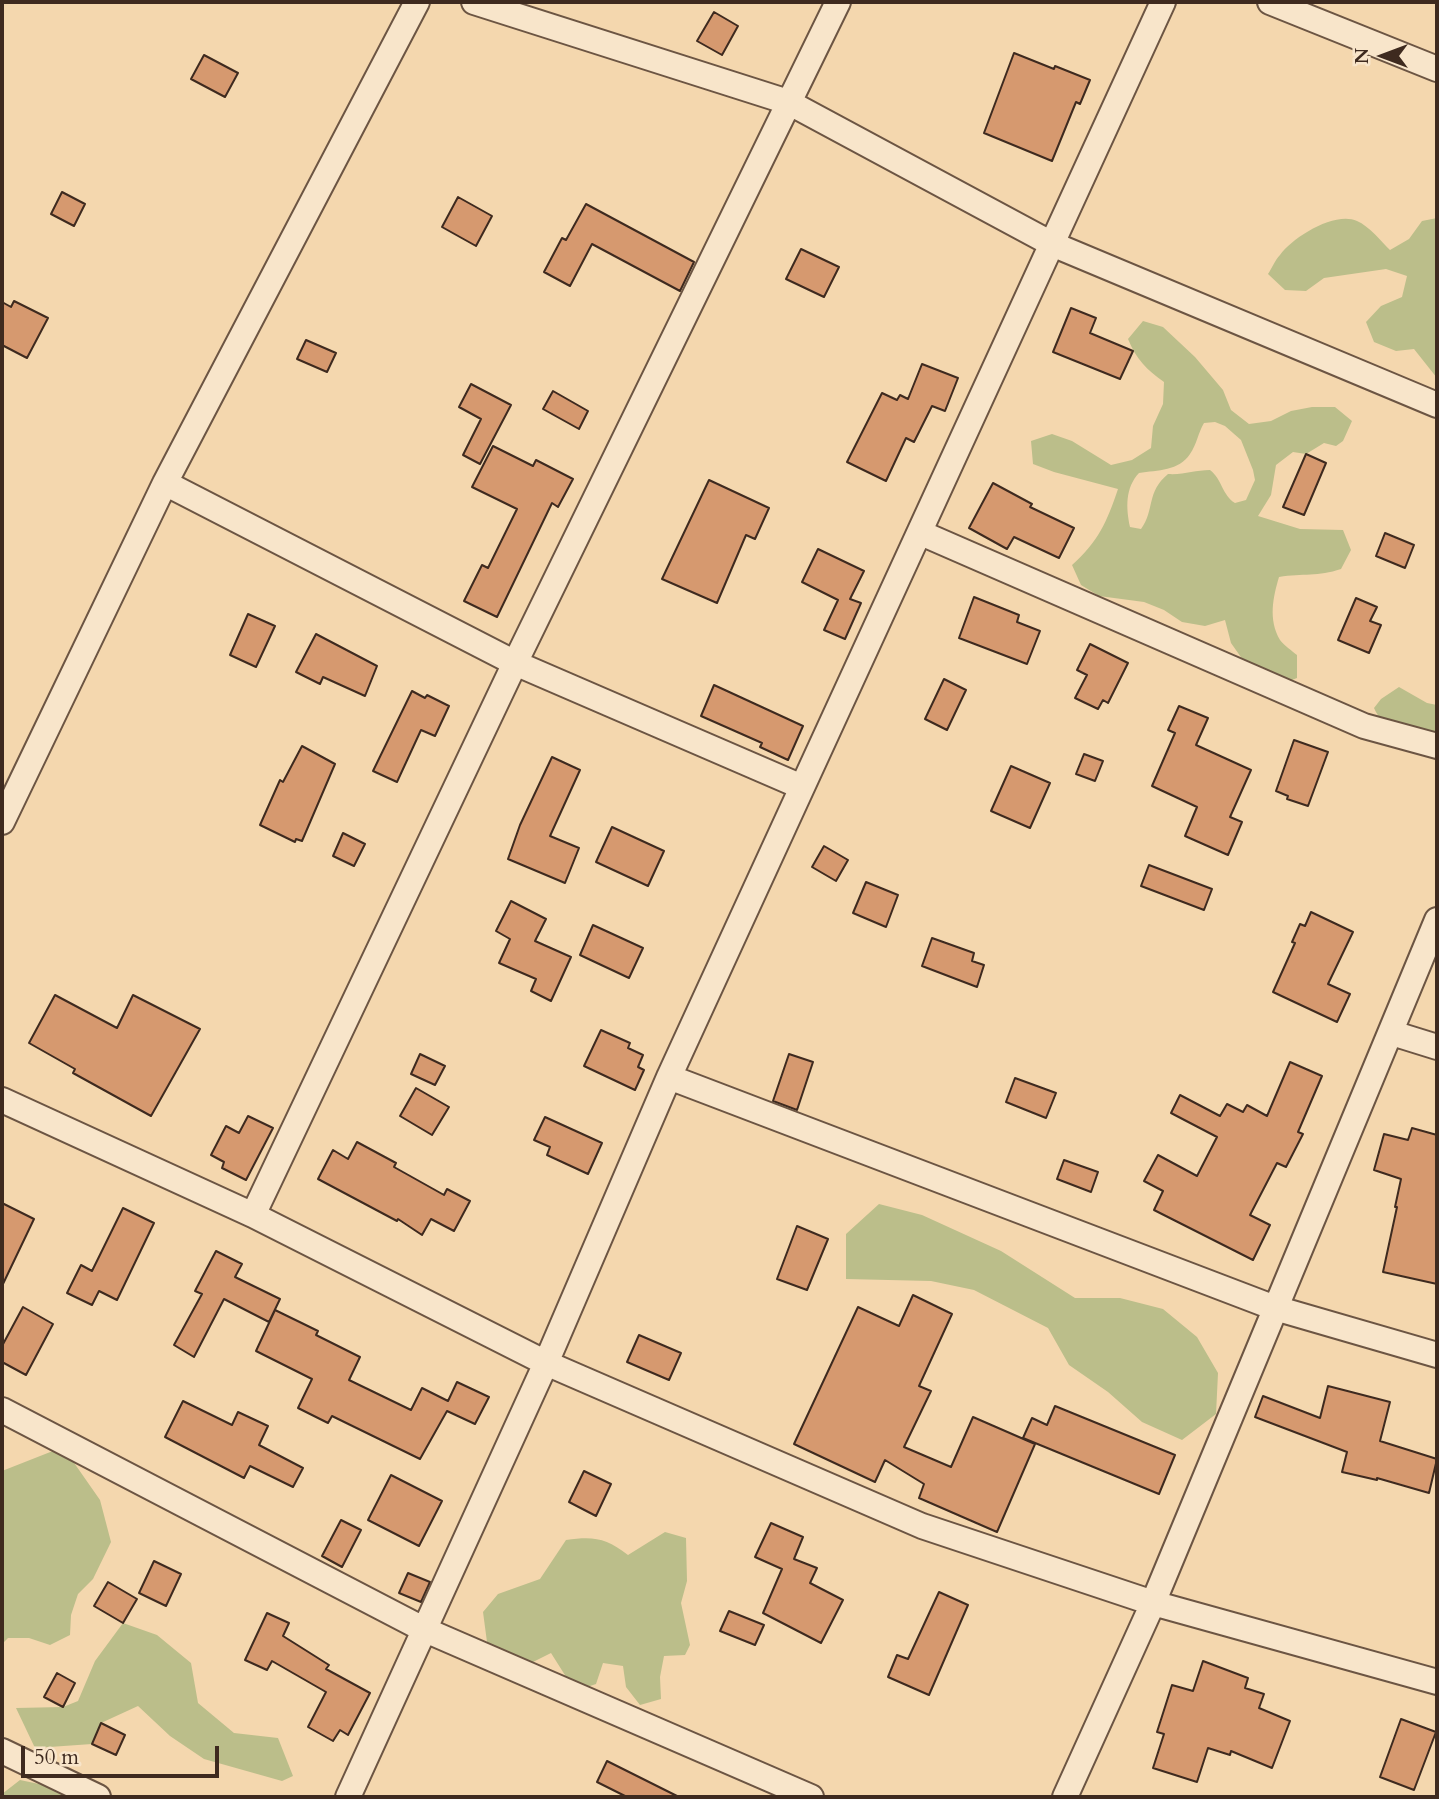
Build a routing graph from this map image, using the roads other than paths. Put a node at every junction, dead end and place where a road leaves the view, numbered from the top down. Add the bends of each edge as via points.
1 (417, 2) edge
2 (474, 2) edge
3 (838, 2) edge
4 (1163, 2) edge
5 (1270, 2) edge
6 (1437, 69) edge
7 (788, 102) junction
8 (1052, 244) junction
9 (1437, 405) edge
10 (165, 483) junction
11 (921, 533) junction
12 (514, 663) junction
13 (1437, 746) edge
14 (802, 787) junction
15 (2, 822) edge
16 (1437, 920) edge
17 (1392, 1033) junction
18 (1437, 1047) edge
19 (669, 1077) junction
20 (2, 1100) edge
21 (253, 1215) junction
22 (1275, 1308) junction
23 (1437, 1355) edge
24 (546, 1363) junction
25 (2, 1410) edge
26 (1153, 1604) junction
27 (423, 1629) junction
28 (1437, 1682) edge
29 (2, 1751) edge
30 (98, 1797) edge
31 (348, 1797) edge
32 (811, 1797) edge
33 (1065, 1797) edge

1 - 10 street
2 - 7 street
3 - 7 street
4 - 8 street
5 - 6 street
7 - 8 street
7 - 12 street
8 - 9 street
8 - 11 street
10 - 12 street
10 - 15 street
11 - 13 street via 1364,726
11 - 14 street
12 - 14 street
12 - 21 street
14 - 19 street
16 - 17 street
17 - 18 street
17 - 22 street
19 - 22 street
19 - 24 street
20 - 21 street
21 - 24 street
22 - 23 street
22 - 26 street
24 - 26 street via 922,1525
24 - 27 street
25 - 27 street
26 - 28 street
26 - 33 street
27 - 31 street
27 - 32 street
29 - 30 street

